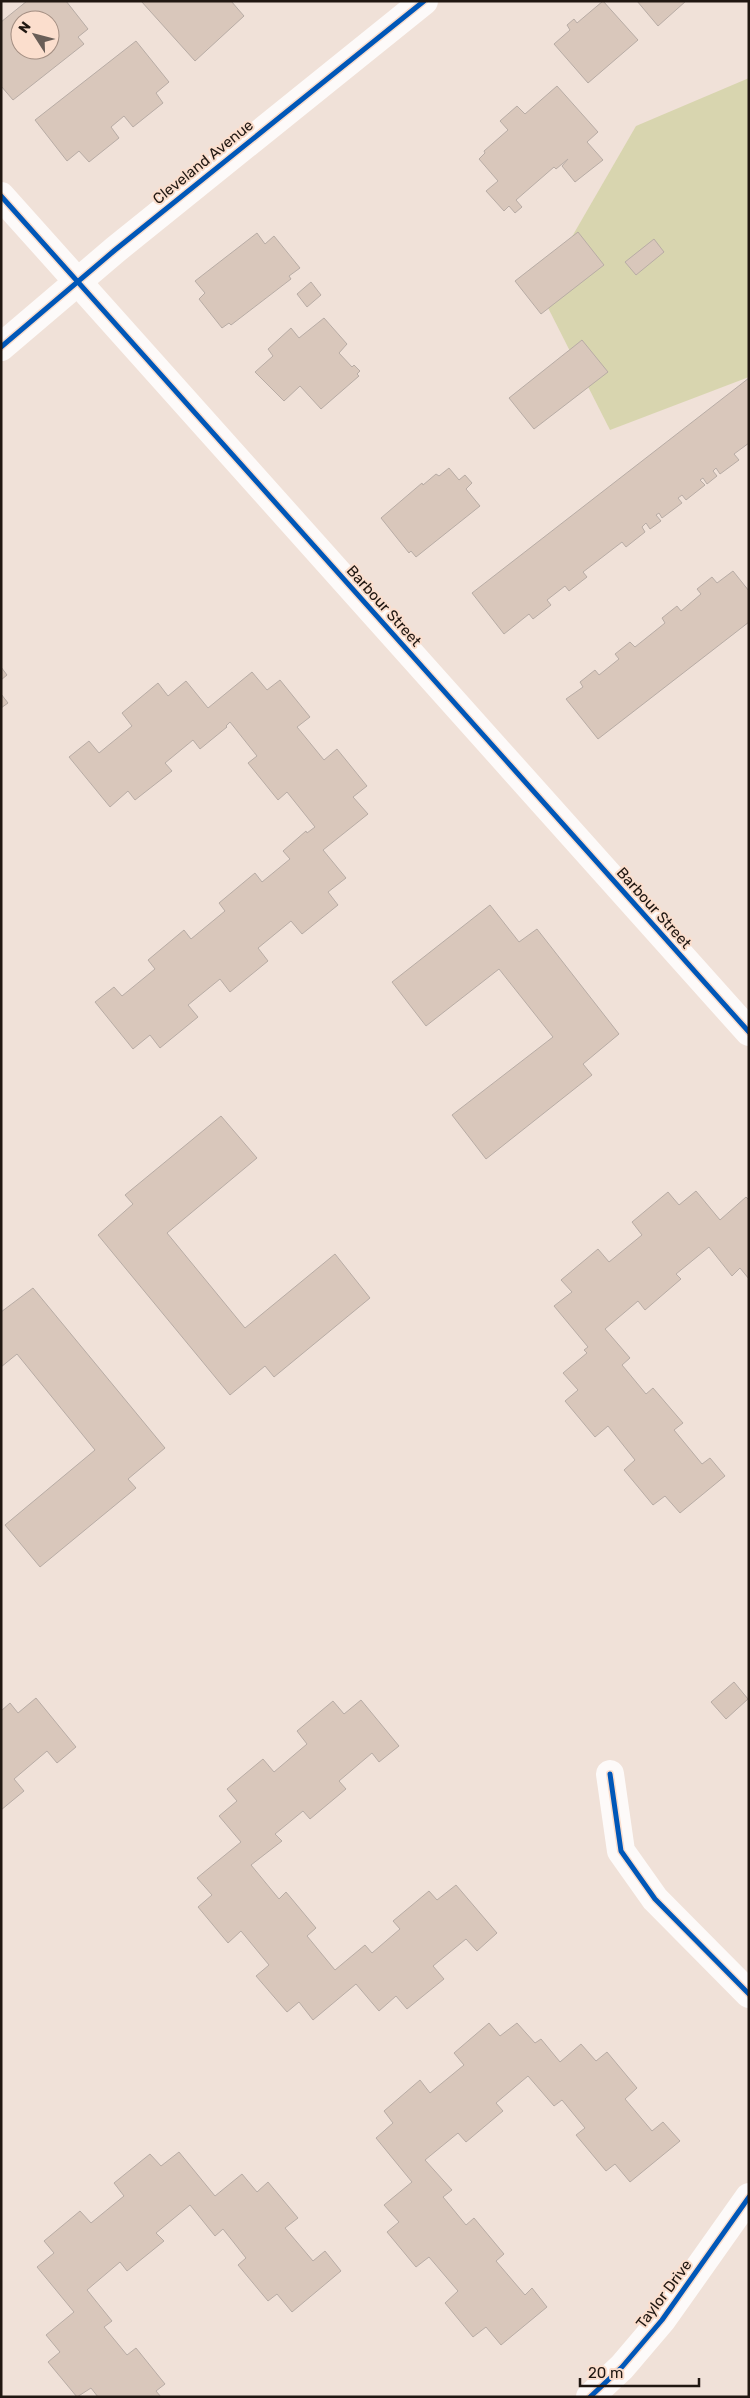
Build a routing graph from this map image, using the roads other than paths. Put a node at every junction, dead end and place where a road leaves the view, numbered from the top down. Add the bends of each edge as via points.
1 (424, 1) edge
2 (1, 196) edge
3 (78, 282) junction
4 (1, 347) edge
5 (749, 1032) edge
6 (610, 1774) dead end
7 (749, 1994) edge
8 (749, 2197) edge
9 (590, 2397) edge

1 - 3 street, Cleveland Avenue
2 - 3 street, Barbour Street
3 - 4 street, Cleveland Avenue
3 - 5 street, Barbour Street
6 - 7 street via 622,1851 655,1899
8 - 9 street, Taylor Drive via 662,2320 622,2367

